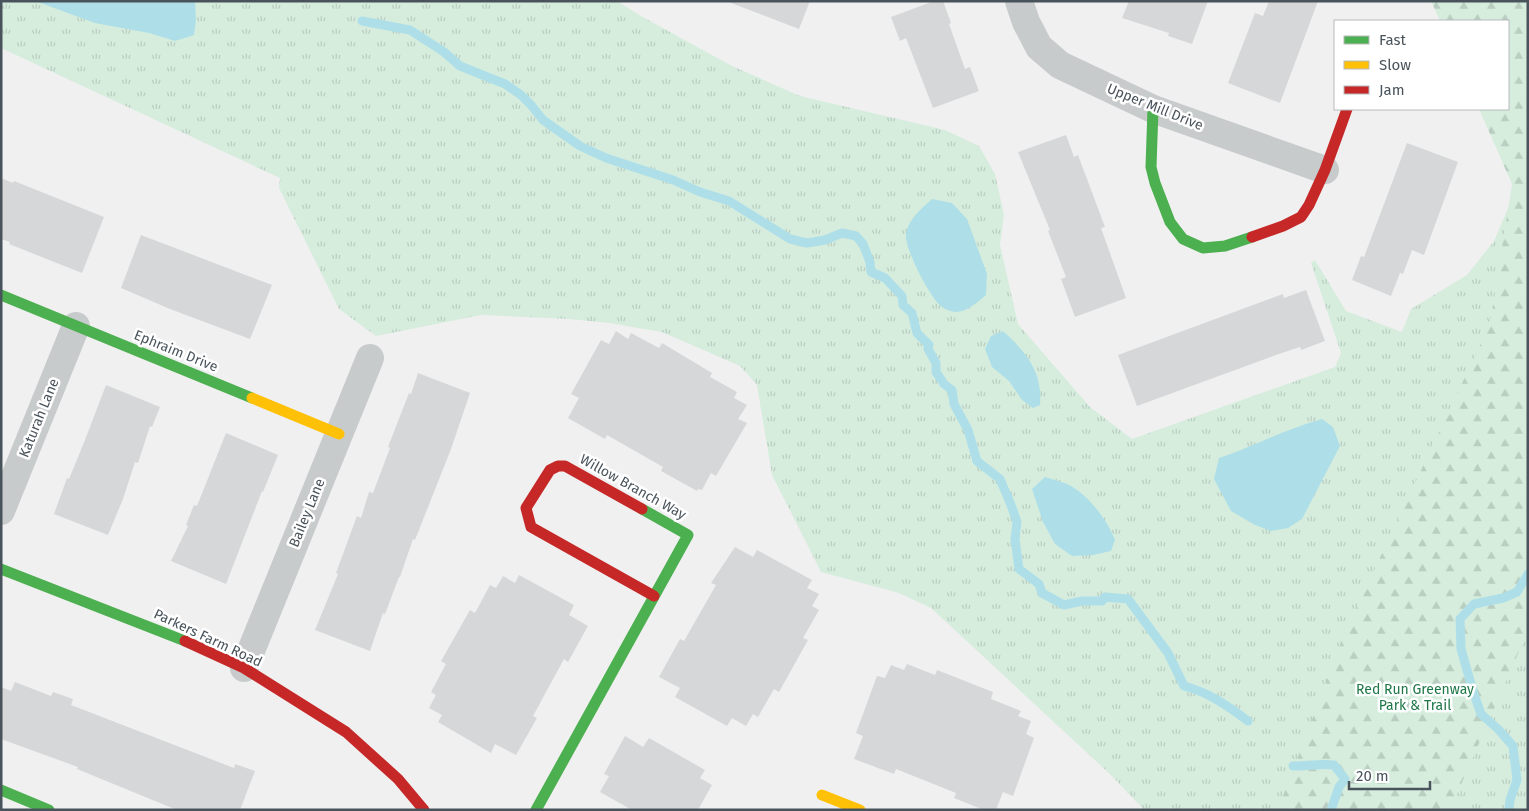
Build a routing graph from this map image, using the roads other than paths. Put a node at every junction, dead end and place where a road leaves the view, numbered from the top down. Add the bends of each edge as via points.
1 (1019, 1) edge
2 (1153, 108) junction
3 (1347, 110) edge
4 (1325, 170) junction
5 (1, 295) edge
6 (76, 326) junction
7 (370, 358) dead end
8 (339, 434) junction
9 (1, 510) edge
10 (1, 569) edge
11 (654, 596) junction
12 (244, 668) junction
13 (1, 790) edge
14 (822, 795) dead end
15 (49, 810) edge
16 (424, 810) edge
17 (536, 810) edge
18 (860, 810) edge

1 - 2 street, Upper Mill Drive via 1039,47 1060,65
2 - 4 street, Upper Mill Drive
2 - 4 street via 1151,167 1155,183 1170,222 1183,239 1203,248 1225,246 1301,217
3 - 4 street
5 - 6 street, Ephraim Drive
6 - 8 street, Ephraim Drive
6 - 9 street, Katurah Lane
7 - 8 street, Bailey Lane
8 - 12 street, Bailey Lane
10 - 12 street, Parkers Farm Road via 192,644
11 - 11 street, Willow Branch Way via 688,535 565,466 550,470 526,508 531,527
11 - 17 street, Willow Branch Way
12 - 16 street, Parkers Farm Road via 346,732 398,779
13 - 15 street
14 - 18 street

